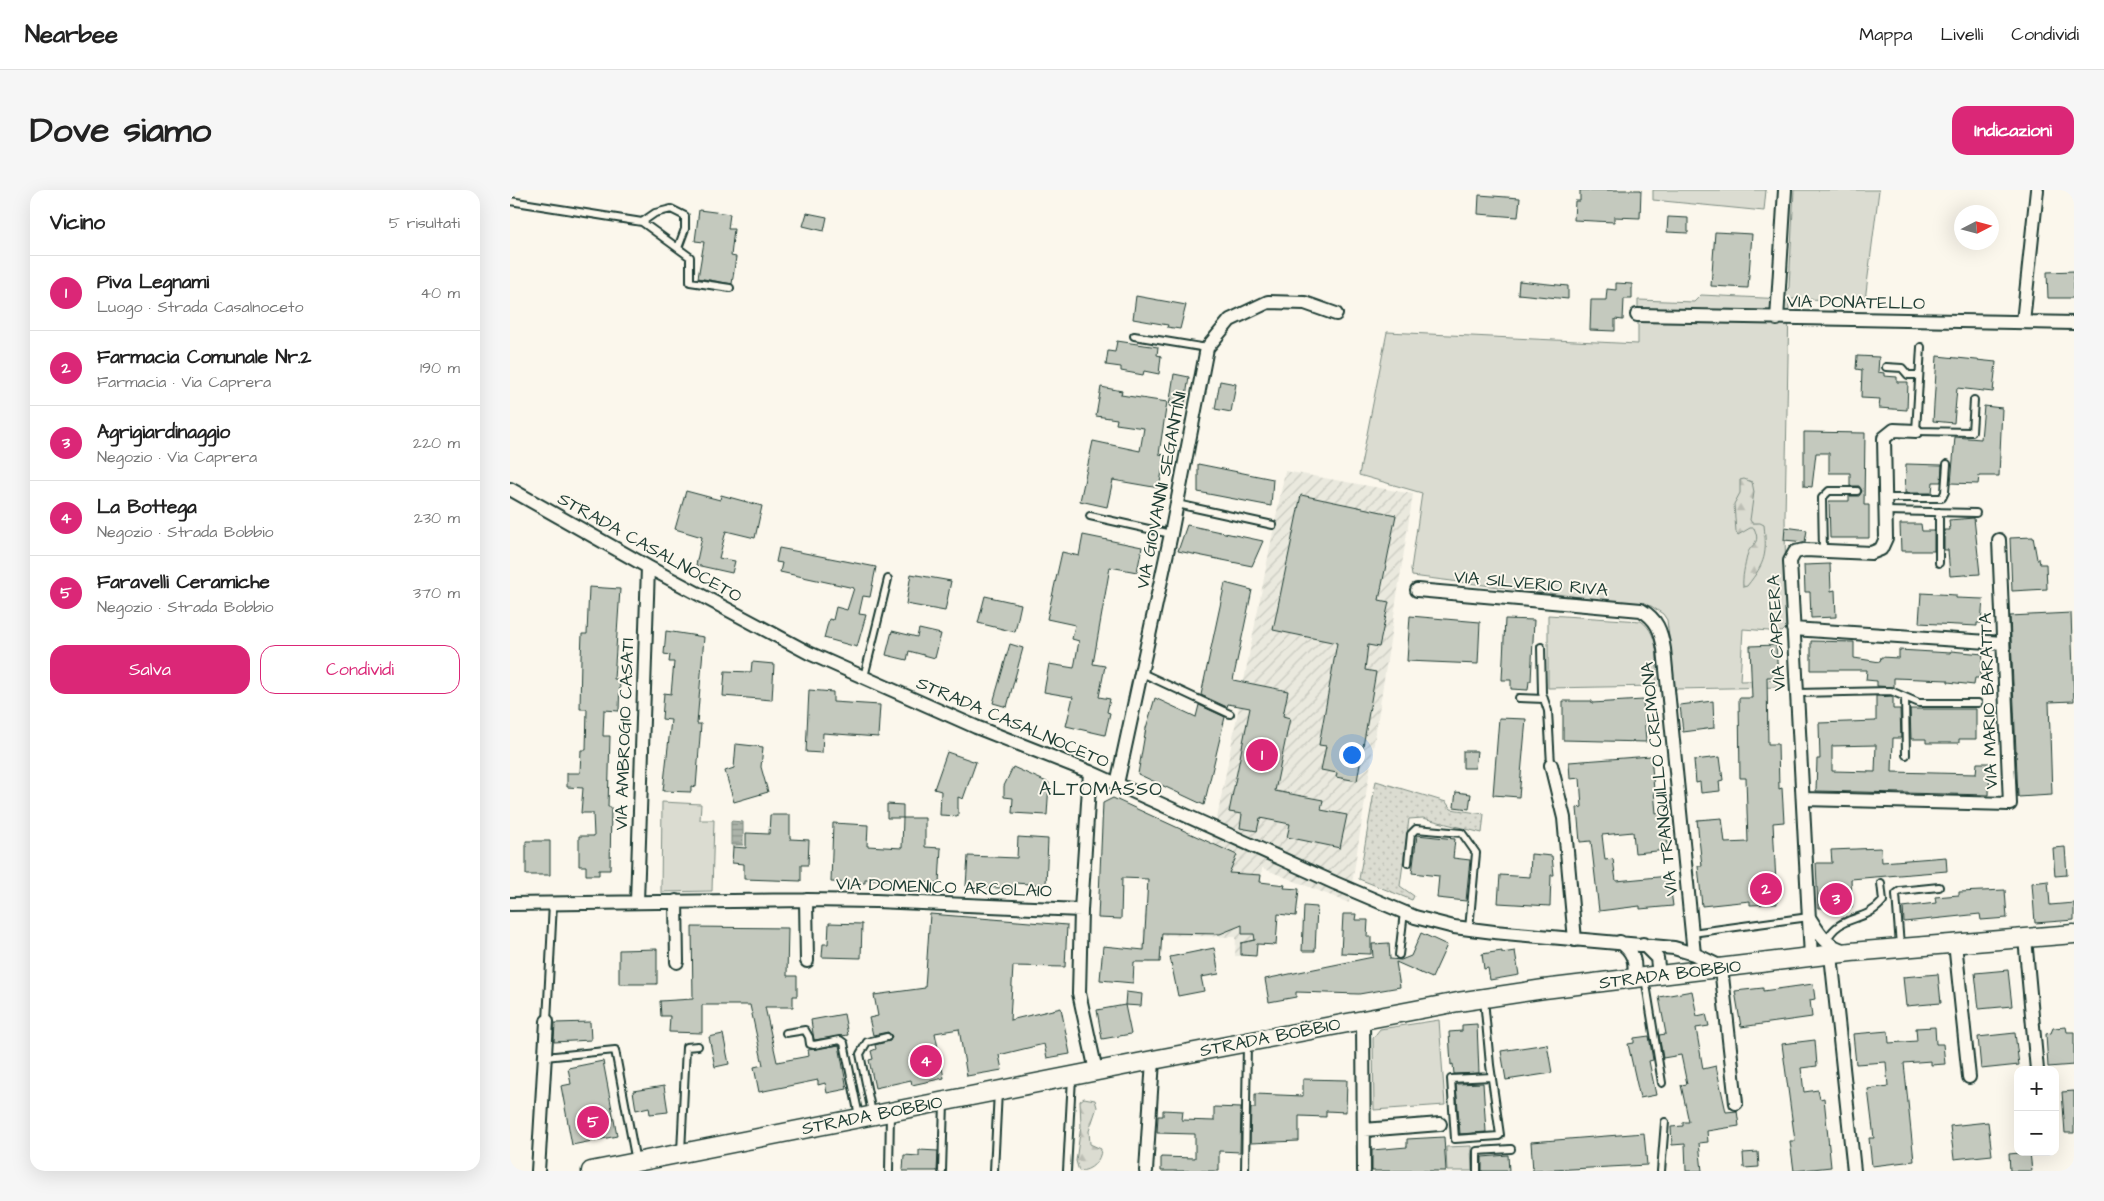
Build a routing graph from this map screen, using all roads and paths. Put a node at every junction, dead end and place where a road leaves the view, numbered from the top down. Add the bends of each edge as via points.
1 (1785, 190) edge
2 (2037, 190) edge
3 (510, 201) edge
4 (642, 222) junction
5 (678, 248) junction
6 (730, 288) dead end
7 (1336, 314) dead end
8 (1637, 315) dead end
9 (1777, 319) junction
10 (2023, 322) junction
11 (2074, 323) edge
12 (1134, 336) dead end
13 (1921, 347) dead end
14 (1207, 348) junction
15 (1886, 367) dead end
16 (1919, 375) junction
17 (1974, 400) dead end
18 (1916, 431) junction
19 (1947, 464) dead end
20 (510, 489) edge
21 (1857, 491) dead end
22 (1177, 504) junction
23 (1885, 505) junction
24 (1939, 512) junction
25 (1976, 513) dead end
26 (1090, 516) dead end
27 (1273, 526) dead end
28 (1171, 534) junction
29 (1998, 540) dead end
30 (1823, 550) junction
31 (1939, 563) dead end
32 (648, 567) junction
33 (888, 579) dead end
34 (1417, 590) dead end
35 (1641, 610) joint
36 (1793, 629) junction
37 (2003, 643) junction
38 (1541, 646) dead end
39 (1142, 673) junction
40 (864, 677) junction
41 (1797, 693) junction
42 (1905, 697) junction
43 (1519, 698) dead end
44 (1544, 699) junction
45 (1978, 703) dead end
46 (1230, 714) dead end
47 (1906, 755) dead end
48 (1551, 765) joint
49 (1090, 772) junction
50 (1117, 784) junction
51 (1803, 799) junction
52 (1408, 863) dead end
53 (1882, 883) dead end
54 (1939, 887) dead end
55 (1897, 899) junction
56 (806, 900) junction
57 (676, 901) junction
58 (1883, 901) junction
59 (637, 902) junction
60 (552, 903) junction
61 (510, 904) edge
62 (1081, 910) junction
63 (1404, 912) junction
64 (1809, 917) junction
65 (1469, 929) junction
66 (1692, 933) junction
67 (2074, 934) edge
68 (2025, 938) junction
69 (1575, 940) junction
70 (1620, 942) junction
71 (1643, 944) junction
72 (1955, 944) junction
73 (1829, 948) junction
74 (1900, 948) junction
75 (1694, 954) junction
76 (1399, 955) dead end
77 (1811, 957) junction
78 (808, 961) dead end
79 (677, 962) dead end
80 (1721, 967) junction
81 (1646, 976) junction
82 (1484, 998) junction
83 (1363, 1019) junction
84 (547, 1021) joint
85 (786, 1033) dead end
86 (887, 1037) dead end
87 (1247, 1041) junction
88 (698, 1046) dead end
89 (545, 1057) junction
90 (1153, 1060) junction
91 (2036, 1066) edge
92 (1096, 1071) junction
93 (1072, 1076) junction
94 (1969, 1076) dead end
95 (1492, 1077) junction
96 (1662, 1083) dead end
97 (998, 1090) junction
98 (944, 1101) junction
99 (1736, 1103) dead end
100 (890, 1112) junction
101 (866, 1116) junction
102 (1665, 1122) dead end
103 (1440, 1124) dead end
104 (1364, 1130) junction
105 (1511, 1149) dead end
106 (681, 1153) junction
107 (636, 1162) junction
108 (538, 1171) edge
109 (591, 1171) edge
110 (889, 1171) edge
111 (942, 1171) edge
112 (994, 1171) edge
113 (1067, 1171) edge
114 (1146, 1171) edge
115 (1244, 1171) edge
116 (1364, 1171) edge
117 (1478, 1171) edge
118 (1661, 1171) edge
119 (1854, 1171) edge

1 - 9 street
2 - 10 street
3 - 4 lane
4 - 5 lane
4 - 5 lane via 655,213 671,209 685,216 685,229
5 - 6 lane via 690,257 690,282
7 - 14 street, VIA GIOVANNI SEGANTINI via 1305,303 1268,302 1230,320
8 - 9 street, VIA DONATELLO
9 - 10 street, VIA DONATELLO
10 - 11 street, VIA DONATELLO
12 - 14 lane
13 - 16 lane
14 - 22 street, VIA GIOVANNI SEGANTINI
15 - 16 lane via 1902,368 1908,375
16 - 18 lane
17 - 18 lane via 1972,432
18 - 23 street, VIA CAPRERA via 1894,430 1884,438
19 - 23 lane via 1946,492 1942,498
20 - 32 street, STRADA CASALNOCETO
21 - 30 lane via 1829,491 1822,498
22 - 27 lane
22 - 28 street, VIA GIOVANNI SEGANTINI
23 - 24 lane
23 - 30 street, VIA CAPRERA via 1886,538 1881,549 1871,553
24 - 25 lane
24 - 31 lane
26 - 28 lane
28 - 39 street, VIA GIOVANNI SEGANTINI
29 - 37 street, VIA MARIO BARATTA
30 - 36 street, VIA CAPRERA via 1795,552 1790,561
32 - 40 street, STRADA CASALNOCETO via 809,653
32 - 59 street, VIA AMBROGIO CASATI
33 - 40 lane
34 - 35 street, VIA SILVERIO RIVA
35 - 66 street, VIA TRANQUILLO CREMONA via 1656,621 1661,631
36 - 37 street
36 - 41 street, VIA CAPRERA
37 - 51 street, VIA MARIO BARATTA via 2010,804
38 - 44 lane
39 - 46 lane
39 - 50 street, VIA GIOVANNI SEGANTINI
40 - 49 street, STRADA CASALNOCETO via 976,727
41 - 42 lane via 1892,691
41 - 51 street, VIA CAPRERA
42 - 45 lane via 1919,703
42 - 47 lane
43 - 44 lane
44 - 48 lane via 1548,711
48 - 69 street via 1564,818
49 - 50 street, STRADA CASALNOCETO
49 - 62 street
50 - 63 street, STRADA CASALNOCETO
51 - 64 street, VIA CAPRERA
52 - 65 lane via 1411,834 1416,829 1462,833 1476,853
53 - 58 lane
54 - 55 lane via 1900,891 1896,894
55 - 58 lane
55 - 74 lane
56 - 57 street, VIA DOMENICO ARCOLAIO
56 - 62 street, VIA DOMENICO ARCOLAIO via 876,900
56 - 78 street
57 - 59 street, VIA DOMENICO ARCOLAIO
57 - 79 street
58 - 73 lane via 1868,915 1838,924
59 - 60 street, VIA DOMENICO ARCOLAIO
60 - 61 street, VIA DOMENICO ARCOLAIO
60 - 84 lane
62 - 92 street via 1079,992
63 - 65 street, STRADA CASALNOCETO
63 - 76 lane
64 - 66 lane
64 - 73 street
64 - 77 street, VIA CAPRERA
65 - 69 street, STRADA CASALNOCETO
66 - 75 street, VIA TRANQUILLO CREMONA
67 - 68 main road, STRADA BOBBIO
68 - 72 main road, STRADA BOBBIO
68 - 91 street
69 - 70 street, STRADA CASALNOCETO
70 - 71 street, STRADA CASALNOCETO
70 - 81 street via 1630,949
71 - 75 street, STRADA CASALNOCETO
71 - 81 street via 1656,958
72 - 74 main road, STRADA BOBBIO
72 - 94 street
73 - 74 main road, STRADA BOBBIO via 1851,952
73 - 77 main road, STRADA BOBBIO
73 - 119 street
75 - 80 street, STRADA CASALNOCETO
77 - 80 main road, STRADA BOBBIO
80 - 81 main road, STRADA BOBBIO
80 - 99 street
81 - 82 main road, STRADA BOBBIO
81 - 96 lane
82 - 83 main road, STRADA BOBBIO
82 - 95 lane
83 - 87 main road, STRADA BOBBIO
83 - 104 street
84 - 89 street
85 - 101 lane via 805,1030 810,1044 814,1045 840,1040 844,1043
86 - 101 lane via 867,1042 860,1054
87 - 90 main road, STRADA BOBBIO
87 - 115 lane
88 - 106 lane via 686,1048
89 - 107 lane via 615,1050
89 - 108 street
90 - 92 main road, STRADA BOBBIO
90 - 114 street
92 - 93 main road, STRADA BOBBIO
93 - 97 main road, STRADA BOBBIO
93 - 113 lane
95 - 95 lane via 1451,1079 1455,1139 1499,1136
97 - 98 main road, STRADA BOBBIO
97 - 112 lane
98 - 100 main road, STRADA BOBBIO
98 - 111 lane
100 - 101 main road, STRADA BOBBIO
100 - 110 lane
101 - 106 main road, STRADA BOBBIO
102 - 118 lane
103 - 104 street
104 - 116 street
105 - 117 lane via 1477,1151
106 - 107 main road, STRADA BOBBIO
107 - 109 main road, STRADA BOBBIO

